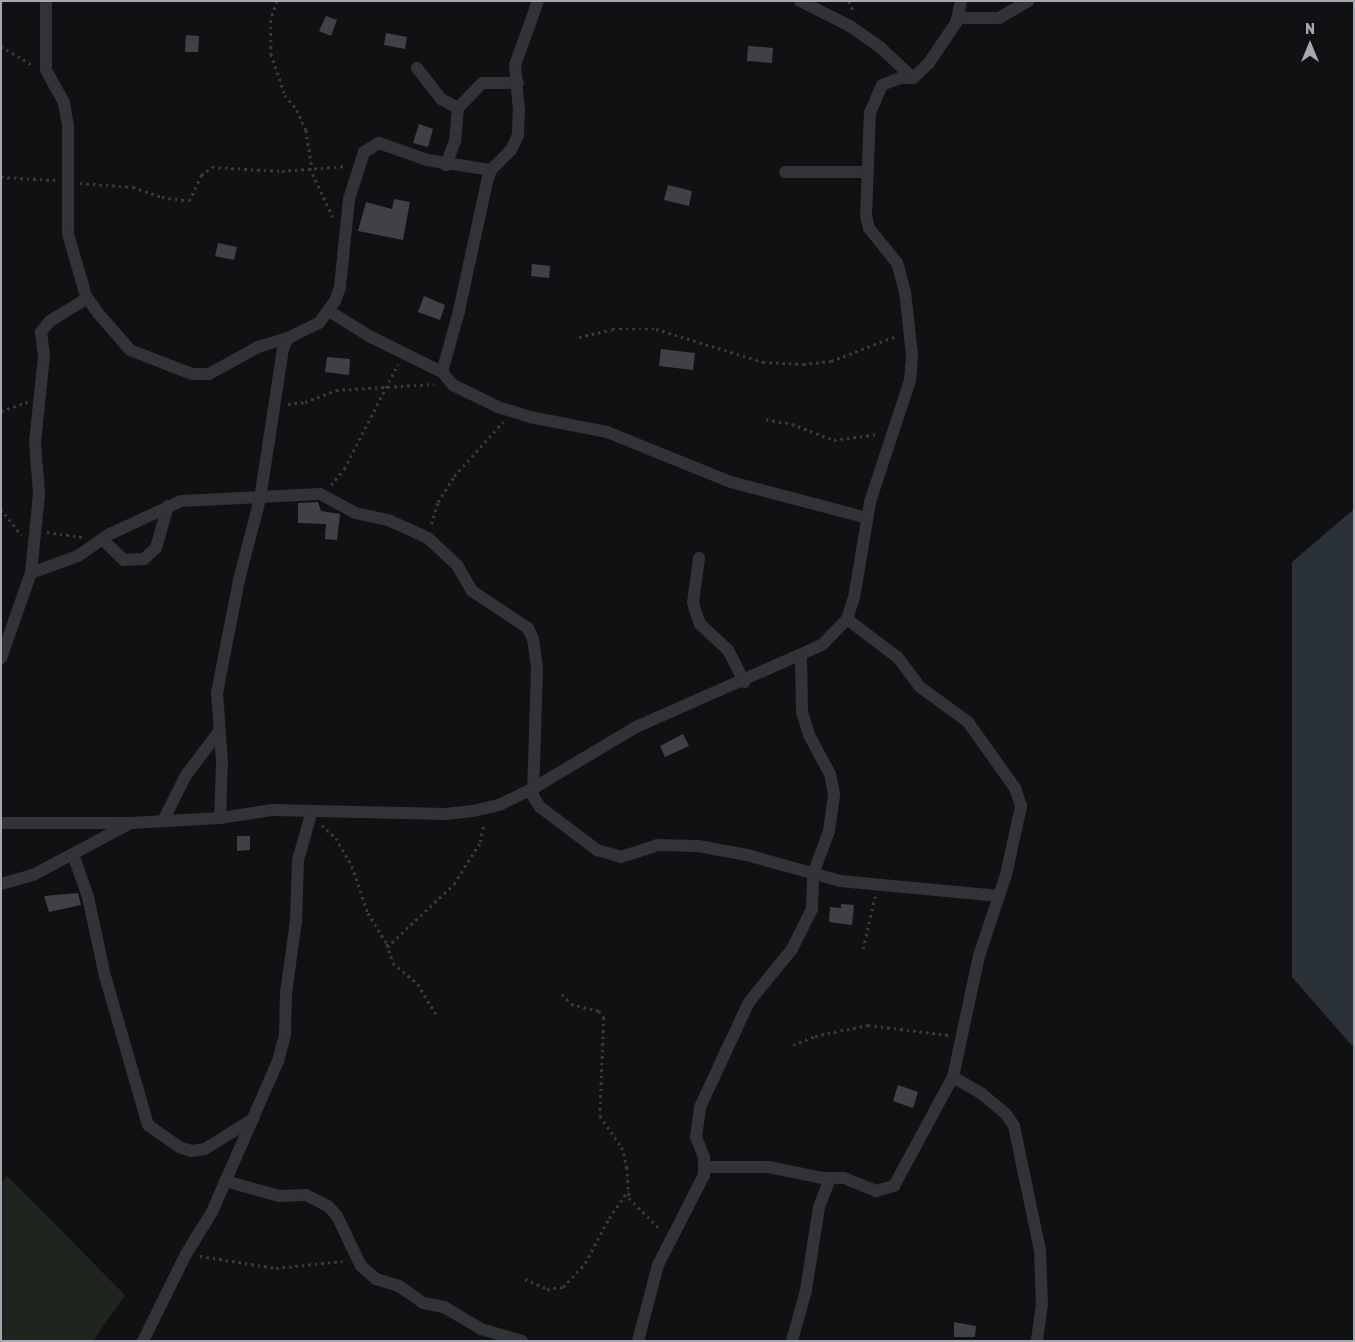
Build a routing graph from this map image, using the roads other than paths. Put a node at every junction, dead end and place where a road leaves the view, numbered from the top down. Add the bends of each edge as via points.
1 (46, 1) edge
2 (538, 1) edge
3 (800, 1) edge
4 (961, 1) edge
5 (1029, 1) edge
6 (958, 18) junction
7 (417, 68) dead end
8 (913, 78) junction
9 (518, 83) junction
10 (458, 108) junction
11 (446, 164) junction
12 (491, 170) junction
13 (785, 172) dead end
14 (868, 172) junction
15 (88, 298) junction
16 (329, 311) junction
17 (288, 338) junction
18 (442, 372) junction
19 (260, 499) junction
20 (168, 506) junction
21 (868, 518) junction
22 (100, 541) junction
23 (698, 558) dead end
24 (31, 573) junction
25 (847, 619) junction
26 (800, 657) junction
27 (1, 658) edge
28 (744, 682) junction
29 (218, 732) junction
30 (532, 789) junction
31 (220, 818) junction
32 (309, 818) junction
33 (163, 821) junction
34 (1, 823) edge
35 (131, 823) junction
36 (73, 854) junction
37 (814, 874) junction
38 (1, 884) edge
39 (999, 896) junction
40 (953, 1077) junction
41 (254, 1119) junction
42 (706, 1167) junction
43 (830, 1178) junction
44 (225, 1181) junction
45 (142, 1341) edge
46 (522, 1341) edge
47 (638, 1341) edge
48 (792, 1341) edge
49 (1037, 1341) edge

1 - 15 street via 44,52 49,76 64,103 69,133 68,234
2 - 9 street via 532,25 518,48 514,65
3 - 8 street via 855,30 881,48
4 - 6 street
5 - 6 street via 999,18
6 - 8 street via 928,64
7 - 10 street via 440,98
8 - 14 street via 891,80 882,85 874,96 868,126
9 - 10 street via 482,83
9 - 12 street via 518,135 508,154
10 - 11 street via 455,142
11 - 12 street
11 - 16 street via 380,143 364,152 349,200 340,286
12 - 18 street
13 - 14 street
14 - 21 street via 866,216 869,228 897,263 911,330 910,380 876,480
15 - 17 street via 130,350 192,374 209,374 258,347
15 - 24 street via 42,329 44,356 35,442 39,494
16 - 17 street via 319,323
16 - 18 street via 403,354
17 - 19 street via 283,349
18 - 21 street via 453,385 512,412 607,432 731,482
19 - 20 street via 228,496 190,499
19 - 29 street via 239,580 217,692
19 - 30 street via 281,494 320,494 355,514 388,520 428,538 457,565 472,591 518,619 533,639 537,668
20 - 22 street
20 - 22 street via 156,548 144,559 124,560
21 - 25 street via 854,598
22 - 24 street via 78,556
23 - 28 street via 694,603 700,624 728,650
24 - 27 street
25 - 26 street via 822,646
25 - 39 street via 897,657 920,687 968,722 1015,788 1021,806
26 - 28 street
26 - 37 street via 802,712 809,735 830,774 834,794 829,831
28 - 30 street via 636,727
29 - 31 street via 222,762
29 - 33 street via 186,774
30 - 32 street via 484,808 445,814 366,811
30 - 37 street via 538,805 575,836 606,854 626,857 657,845 682,844 747,855
31 - 32 street via 272,810
31 - 33 street
32 - 41 street via 298,860 296,921 286,993 286,1034
33 - 35 street
34 - 35 street
35 - 36 street
36 - 38 street via 33,875
36 - 41 street via 88,897 105,976 148,1125 191,1151 205,1149
37 - 39 street via 840,881
37 - 42 street via 812,909 807,924 749,1002 700,1108 696,1137
39 - 40 street via 979,956
40 - 43 street via 891,1188 876,1191 844,1178
40 - 49 street via 982,1094 1006,1114 1014,1126 1040,1250 1042,1304
41 - 44 street
42 - 43 street via 757,1166
42 - 47 street via 699,1189 654,1277
43 - 48 street via 818,1207 806,1290
44 - 45 street via 212,1212 186,1254
44 - 46 street via 279,1196 306,1195 328,1206 337,1216 362,1266 376,1278 399,1286 415,1300 444,1307 481,1329

